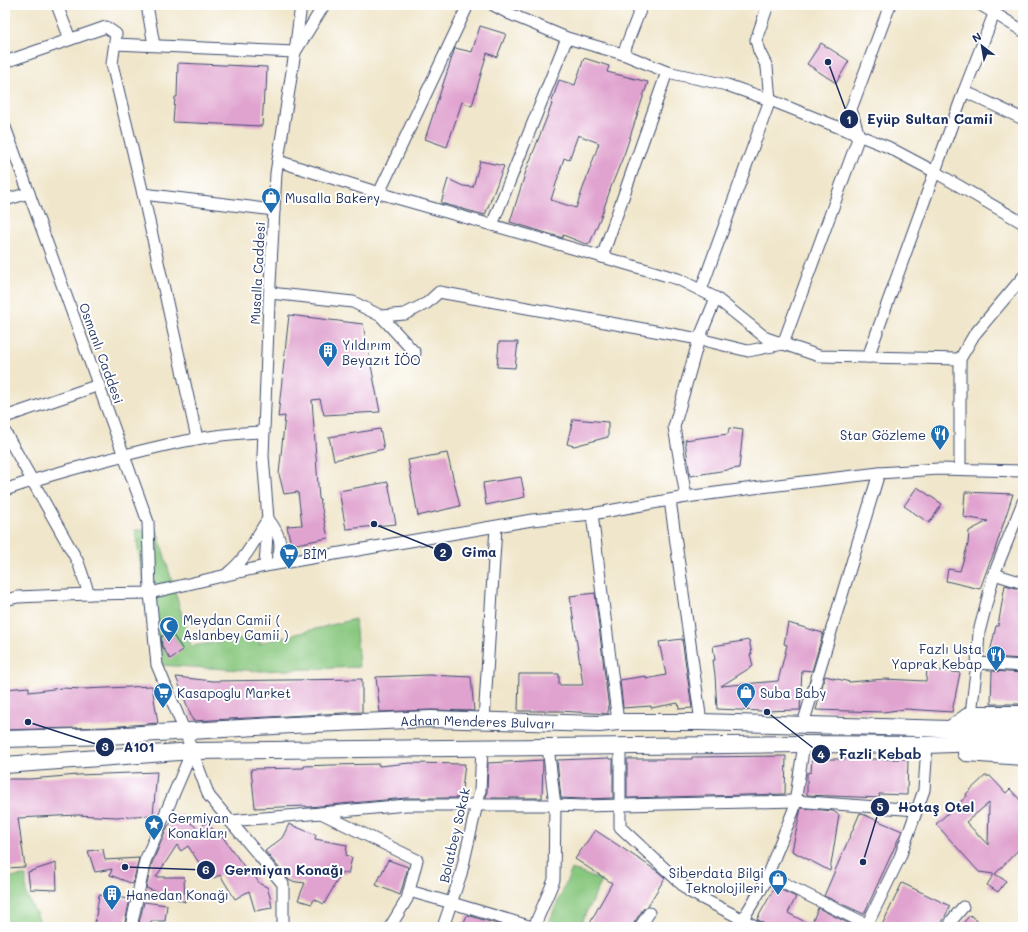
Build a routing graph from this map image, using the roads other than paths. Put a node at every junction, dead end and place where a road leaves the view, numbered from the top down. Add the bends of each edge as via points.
1 (57, 5) edge
2 (147, 5) edge
3 (301, 5) edge
4 (324, 5) edge
5 (468, 5) edge
6 (493, 5) edge
7 (642, 5) edge
8 (768, 5) edge
9 (890, 5) edge
10 (981, 5) edge
11 (994, 14) junction
12 (1023, 31) edge
13 (567, 38) junction
14 (70, 39) junction
15 (115, 44) junction
16 (154, 45) junction
17 (295, 52) junction
18 (623, 54) junction
19 (5, 62) edge
20 (668, 72) junction
21 (964, 91) junction
22 (770, 100) junction
23 (1023, 119) edge
24 (5, 127) edge
25 (859, 136) junction
26 (278, 161) junction
27 (935, 172) junction
28 (29, 193) junction
29 (379, 193) junction
30 (143, 194) junction
31 (5, 200) edge
32 (274, 210) junction
33 (1023, 224) edge
34 (492, 225) junction
35 (602, 257) junction
36 (1023, 277) edge
37 (701, 290) junction
38 (270, 293) junction
39 (716, 298) junction
40 (381, 316) junction
41 (699, 339) junction
42 (783, 344) junction
43 (415, 353) dead end
44 (868, 357) junction
45 (960, 359) junction
46 (98, 385) junction
47 (5, 417) edge
48 (5, 432) edge
49 (264, 432) junction
50 (197, 438) junction
51 (124, 455) junction
52 (960, 469) junction
53 (1023, 471) edge
54 (879, 474) junction
55 (32, 480) junction
56 (5, 490) edge
57 (686, 498) junction
58 (670, 500) junction
59 (1023, 502) edge
60 (592, 514) junction
61 (268, 519) junction
62 (496, 526) junction
63 (270, 565) junction
64 (994, 574) junction
65 (225, 575) junction
66 (1023, 583) edge
67 (150, 593) junction
68 (89, 594) junction
69 (5, 600) edge
70 (977, 663) junction
71 (1023, 666) edge
72 (971, 714) junction
73 (1023, 714) edge
74 (484, 721) junction
75 (618, 722) junction
76 (702, 722) junction
77 (803, 724) junction
78 (950, 729) junction
79 (1023, 729) edge
80 (185, 732) junction
81 (5, 739) edge
82 (1023, 743) edge
83 (804, 744) junction
84 (927, 745) junction
85 (620, 746) junction
86 (548, 747) junction
87 (482, 748) junction
88 (192, 752) junction
89 (1023, 757) edge
90 (5, 765) edge
91 (795, 801) junction
92 (477, 804) junction
93 (555, 804) junction
94 (620, 805) junction
95 (917, 810) junction
96 (321, 812) junction
97 (230, 821) junction
98 (767, 875) junction
99 (409, 891) junction
100 (452, 902) junction
101 (963, 907) dead end
102 (649, 913) dead end
103 (740, 924) edge
104 (867, 926) edge
105 (131, 927) edge
106 (284, 927) edge
107 (390, 927) edge
108 (443, 927) edge
109 (533, 927) edge
110 (640, 927) edge
111 (756, 927) edge
112 (949, 927) edge

1 - 14 street
2 - 16 street
3 - 17 street, Musalla Caddesi
4 - 17 street
5 - 29 street
6 - 13 street
7 - 18 street
8 - 22 street via 756,40 766,67
9 - 25 street via 850,109
10 - 11 street
11 - 12 street
11 - 21 street
13 - 18 street
13 - 34 street
14 - 15 street via 106,27 116,34
14 - 19 street
15 - 16 street
15 - 30 street via 112,64
16 - 17 street
17 - 26 street, Musalla Caddesi
18 - 20 street
20 - 22 street via 727,85
20 - 35 street
21 - 23 street
21 - 27 street
22 - 25 street
22 - 37 street
24 - 28 street, Osmanlı Caddesi
25 - 27 street via 888,147
25 - 42 street
26 - 29 street
26 - 32 street, Musalla Caddesi
27 - 33 street
27 - 44 street
28 - 31 street
28 - 46 street, Osmanlı Caddesi
29 - 34 street
30 - 32 street
30 - 50 street
32 - 38 street, Musalla Caddesi
34 - 35 street
35 - 37 street via 678,279
36 - 45 street via 974,335
37 - 39 street
38 - 40 street via 353,302
38 - 49 street, Musalla Caddesi
39 - 41 street
39 - 42 street via 766,338
40 - 41 street via 405,314 439,292
40 - 43 street
41 - 42 street via 748,351
41 - 57 street via 674,427
42 - 44 street via 820,356
44 - 45 street
45 - 52 street
46 - 47 street
46 - 51 street, Osmanlı Caddesi
48 - 55 street
49 - 50 street
49 - 61 street, Musalla Caddesi via 263,456
50 - 51 street
51 - 55 street
51 - 67 street, Osmanlı Caddesi via 148,522
52 - 53 street
52 - 54 street
54 - 57 street
54 - 77 street
55 - 56 street
55 - 68 street via 78,562
57 - 58 street
58 - 60 street
58 - 76 street
59 - 64 street
60 - 62 street
60 - 75 street
61 - 63 street, Musalla Caddesi
61 - 65 street via 247,554
62 - 63 street
62 - 74 street
63 - 65 street
64 - 66 street
64 - 70 street via 980,632
65 - 67 street
67 - 68 street
67 - 80 street, Osmanlı Caddesi via 157,665
68 - 69 street via 18,597
70 - 71 street
70 - 72 street
72 - 73 main road
72 - 78 main road
74 - 75 main road, Adnan Menderes Bulvarı via 599,724
74 - 80 main road, Adnan Menderes Bulvarı via 431,719
75 - 76 main road, Adnan Menderes Bulvarı
76 - 77 main road, Adnan Menderes Bulvarı
77 - 78 main road, Adnan Menderes Bulvarı
78 - 79 main road, Adnan Menderes Bulvarı
80 - 81 main road, Adnan Menderes Bulvarı
80 - 88 street, Osmanlı Caddesi
82 - 84 main road
83 - 84 main road, Adnan Menderes Bulvarı
83 - 85 main road, Adnan Menderes Bulvarı
83 - 91 street
84 - 89 main road via 956,752
84 - 95 street via 924,790
85 - 86 main road, Adnan Menderes Bulvarı
85 - 94 street
86 - 87 main road, Adnan Menderes Bulvarı
86 - 93 street
87 - 88 main road, Adnan Menderes Bulvarı
87 - 92 street, Bolatbey Sokak
88 - 90 main road, Adnan Menderes Bulvarı
88 - 97 street, Osmanlı Caddesi via 209,796
88 - 105 street via 145,861
91 - 94 street
91 - 95 street
91 - 98 street
92 - 93 street
92 - 96 street via 406,805
92 - 100 street, Bolatbey Sokak
93 - 94 street
93 - 109 street via 554,880
94 - 103 street via 620,827 690,892
95 - 104 street via 900,857
96 - 97 street
96 - 99 street via 417,860
97 - 106 street, Osmanlı Caddesi via 283,884
98 - 103 street
98 - 104 street
99 - 100 street
99 - 107 street
100 - 108 street, Bolatbey Sokak
100 - 109 street
101 - 112 street
102 - 110 street
103 - 111 street

